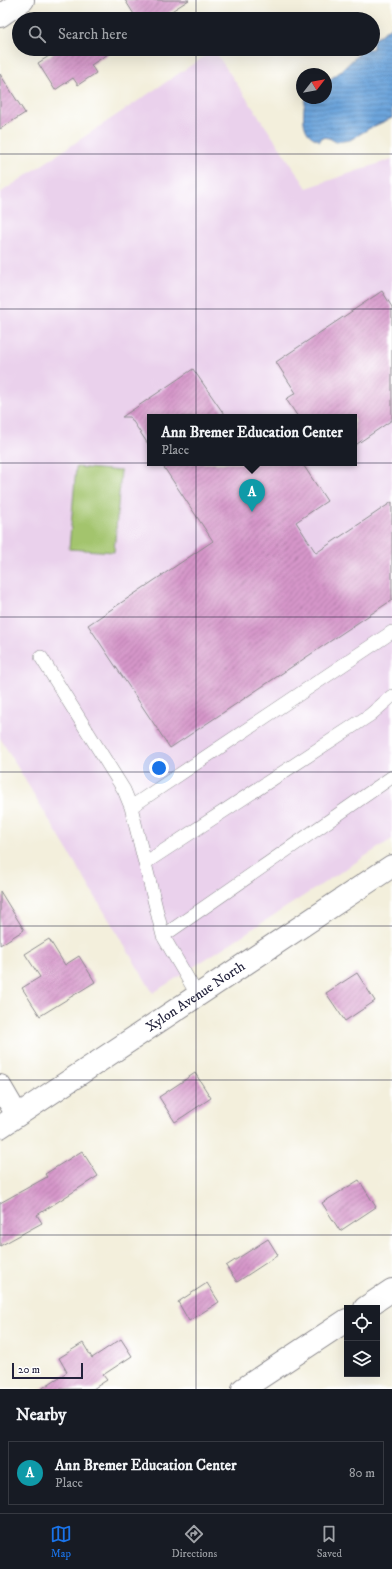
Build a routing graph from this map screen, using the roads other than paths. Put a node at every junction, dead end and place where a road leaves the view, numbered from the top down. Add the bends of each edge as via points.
1 (24, 0) edge
2 (0, 16) edge
3 (392, 632) edge
4 (41, 657) dead end
5 (392, 696) edge
6 (392, 777) edge
7 (131, 807) junction
8 (145, 863) junction
9 (392, 866) edge
10 (163, 936) junction
11 (198, 996) junction
12 (0, 1086) edge
13 (9, 1121) edge
14 (392, 1290) edge
15 (370, 1305) edge
16 (344, 1322) edge
17 (257, 1385) edge

1 - 2 street
3 - 7 lane
4 - 7 lane via 124,790
5 - 8 lane via 370,715
6 - 10 lane
7 - 8 lane
8 - 10 lane
9 - 11 street, Xylon Avenue North
10 - 11 lane
11 - 13 street, Xylon Avenue North
12 - 13 street
14 - 15 street
16 - 17 street

